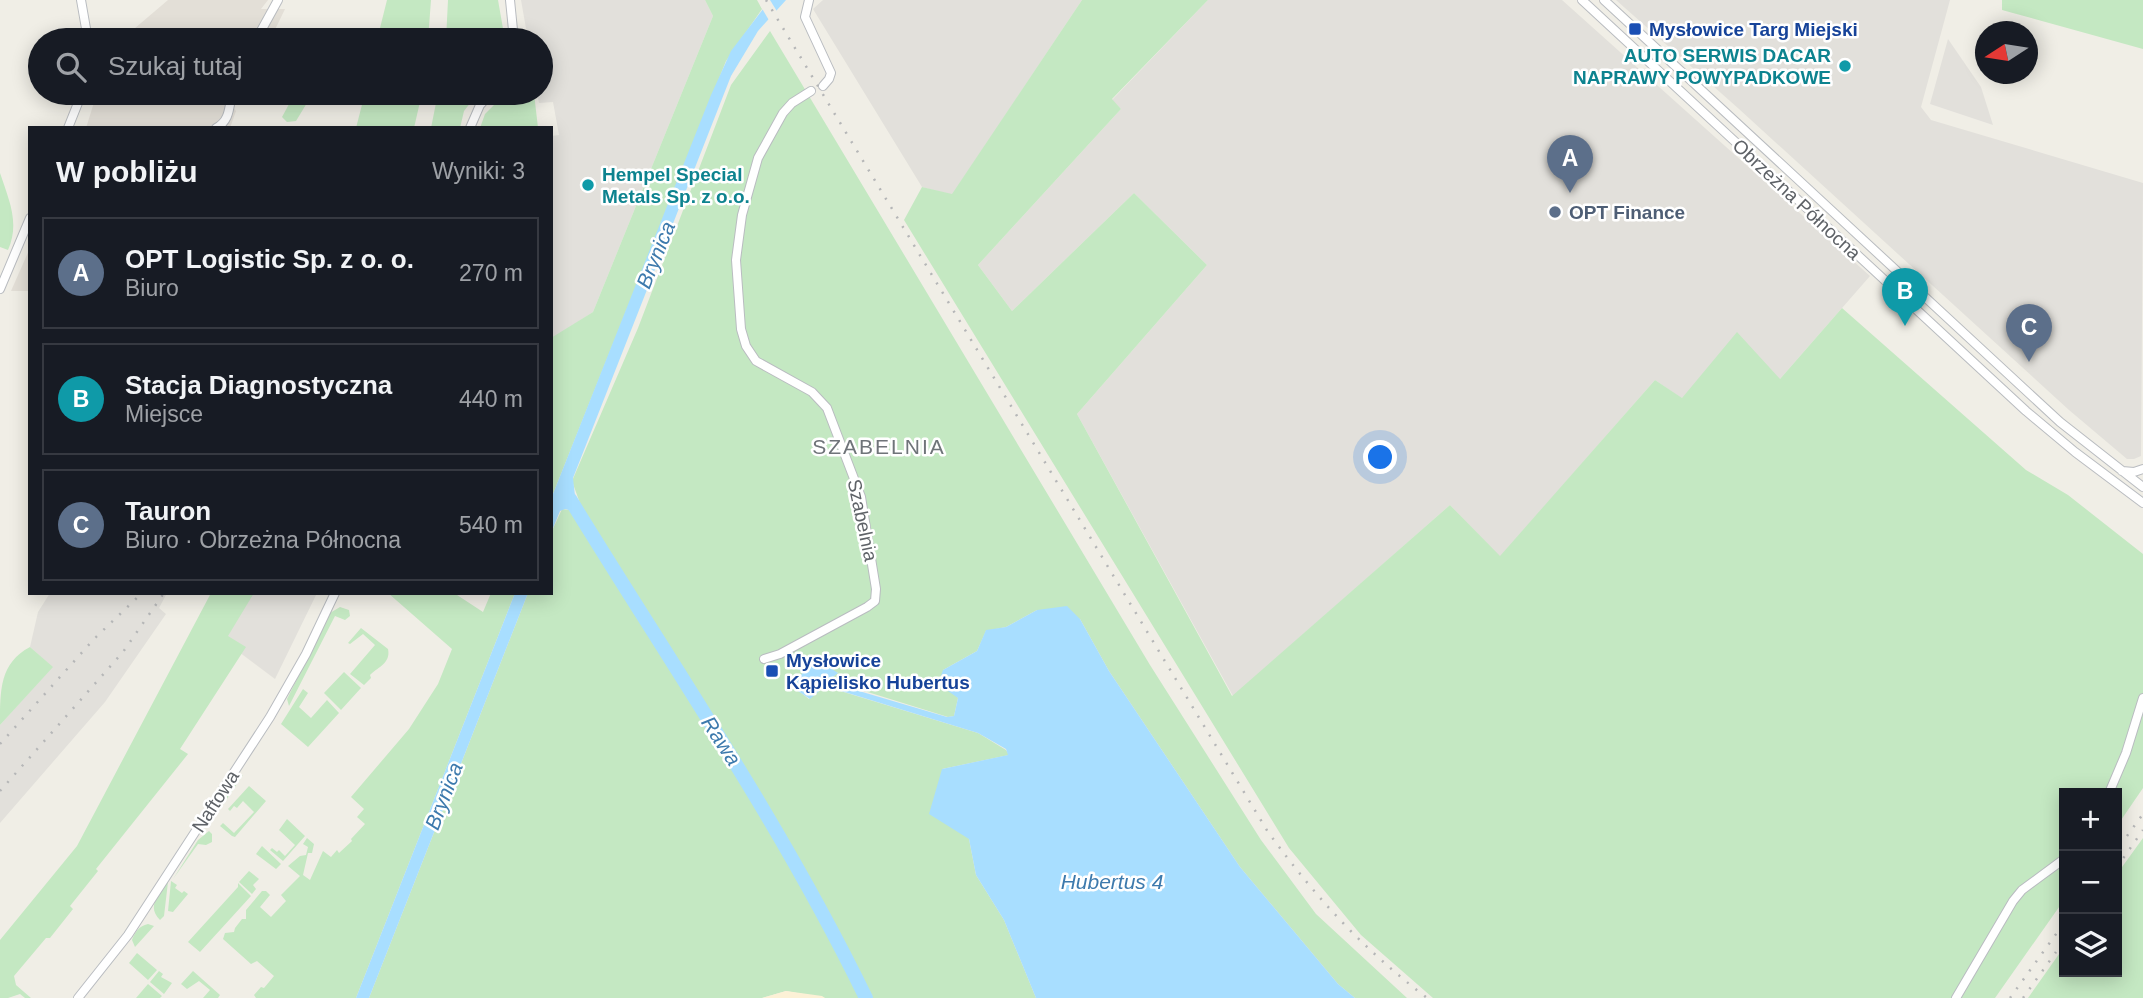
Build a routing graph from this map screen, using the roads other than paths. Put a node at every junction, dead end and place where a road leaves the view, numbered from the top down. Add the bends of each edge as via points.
1 (81, 0) edge
2 (278, 0) edge
3 (510, 0) edge
4 (809, 0) edge
5 (1582, 0) edge
6 (1604, 0) edge
7 (87, 28) edge
8 (263, 28) edge
9 (513, 28) edge
10 (823, 86) dead end
11 (811, 91) dead end
12 (77, 105) edge
13 (230, 105) edge
14 (480, 105) edge
15 (69, 126) edge
16 (221, 126) edge
17 (471, 126) edge
18 (1812, 194) junction
19 (1803, 204) junction
20 (28, 223) edge
21 (0, 289) edge
22 (2143, 469) edge
23 (2122, 471) junction
24 (2143, 487) edge
25 (2143, 503) edge
26 (334, 595) edge
27 (764, 659) dead end
28 (2143, 698) edge
29 (2111, 788) edge
30 (2059, 863) edge
31 (78, 998) edge
32 (1956, 998) edge

1 - 7 street
2 - 8 street
3 - 9 street
4 - 10 street via 805,16 831,73
5 - 19 street, Obrzeżna Północna
6 - 18 street, Obrzeżna Północna
11 - 27 street, Szabelnia via 783,113 758,158 742,215 736,260 741,328 756,361 812,392 827,408 861,497 876,589 875,600 867,607
12 - 15 street
13 - 16 street
14 - 17 street
18 - 19 street
18 - 23 street, Obrzeżna Północna via 2060,422
19 - 25 street, Obrzeżna Północna via 2052,434
20 - 21 street
22 - 23 street
23 - 24 street, Obrzeżna Północna
26 - 31 street, Naftowa via 270,717 128,935
28 - 29 street
30 - 32 street via 2013,901

